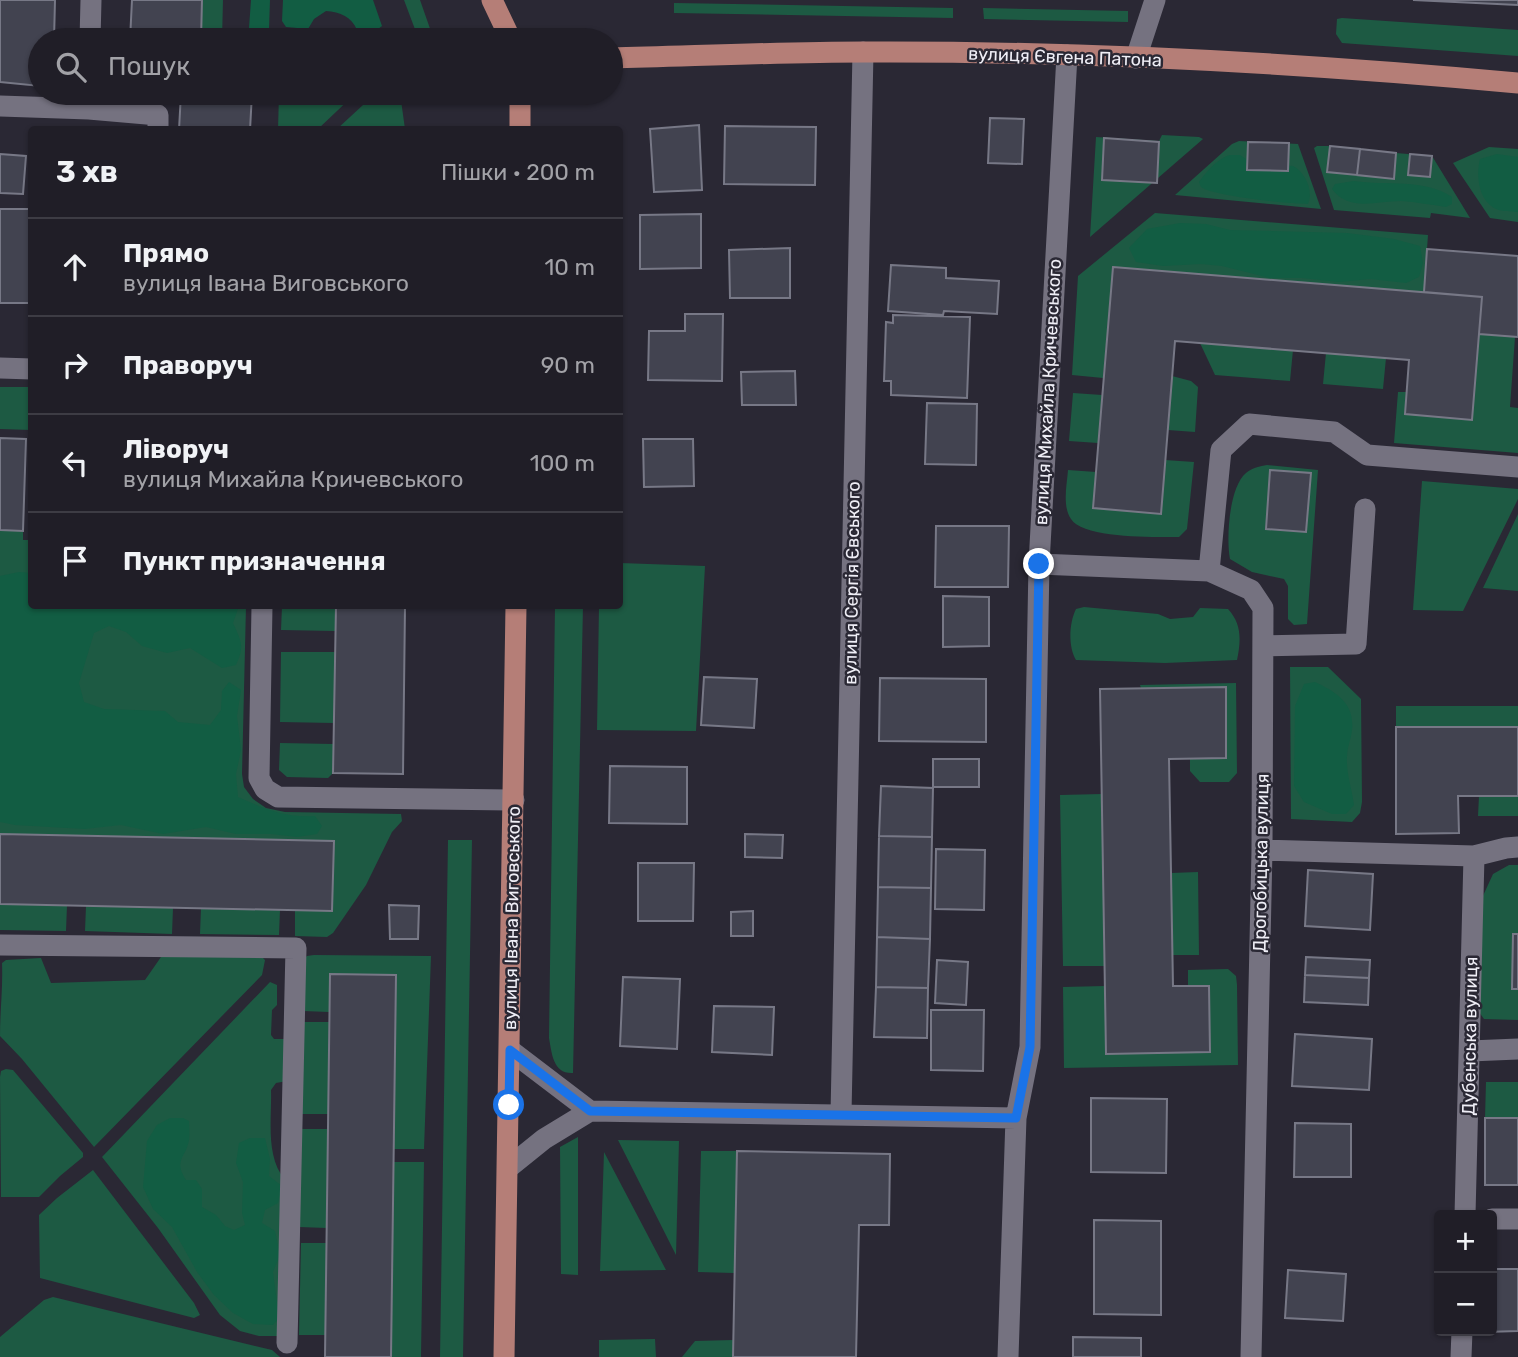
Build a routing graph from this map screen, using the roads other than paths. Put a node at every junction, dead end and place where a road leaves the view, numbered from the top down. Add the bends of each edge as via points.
1 (91, 0) edge
2 (492, 0) edge
3 (1155, 0) edge
4 (90, 28) edge
5 (505, 28) edge
6 (863, 52) junction
7 (1066, 55) junction
8 (623, 58) edge
9 (1136, 58) junction
10 (1518, 83) edge
11 (28, 104) edge
12 (109, 105) edge
13 (520, 105) edge
14 (0, 106) edge
15 (158, 126) edge
16 (520, 126) edge
17 (0, 368) edge
18 (28, 369) edge
19 (1518, 467) edge
20 (1365, 509) dead end
21 (1039, 564) junction
22 (1209, 571) junction
23 (262, 609) edge
24 (516, 609) edge
25 (1264, 646) junction
26 (514, 800) junction
27 (1518, 848) edge
28 (1262, 850) junction
29 (1474, 856) junction
30 (0, 945) edge
31 (1518, 1049) edge
32 (510, 1050) junction
33 (1470, 1051) junction
34 (590, 1111) junction
35 (841, 1114) junction
36 (1016, 1118) junction
37 (508, 1168) junction
38 (1465, 1210) edge
39 (1497, 1219) edge
40 (1518, 1219) edge
41 (1462, 1336) edge
42 (287, 1343) dead end
43 (504, 1357) edge
44 (1008, 1357) edge
45 (1251, 1357) edge
46 (1461, 1357) edge

1 - 4 street
2 - 5 main road
3 - 9 street
6 - 7 main road, вулиця Євгена Патона
6 - 8 main road, вулиця Євгена Патона
6 - 35 street, вулиця Сергія Євського
7 - 9 main road, вулиця Євгена Патона
7 - 21 street, вулиця Михайла Кричевського
9 - 10 main road, вулиця Євгена Патона
11 - 14 street
12 - 15 street via 158,115
13 - 16 main road
17 - 18 street
19 - 22 street via 1367,455 1334,432 1249,424 1222,450
20 - 25 street via 1356,644
21 - 22 street, Дрогобицька вулиця
21 - 36 street, вулиця Михайла Кричевського via 1030,1047
22 - 25 street, Дрогобицька вулиця via 1251,590 1263,608
23 - 26 street via 259,778 265,789 278,797
24 - 26 main road, вулиця Івана Виговського
25 - 28 street, Дрогобицька вулиця
26 - 32 main road, вулиця Івана Виговського
27 - 29 street
28 - 29 street
28 - 45 street, Дрогобицька вулиця
29 - 33 street, Дубенська вулиця
30 - 42 street via 296,948
31 - 33 street
32 - 34 street
32 - 37 main road, вулиця Івана Виговського
33 - 38 street, Дубенська вулиця
34 - 35 street
34 - 37 street
35 - 36 street
36 - 44 street, вулиця Михайла Кричевського
37 - 43 main road, вулиця Івана Виговського
39 - 40 street
41 - 46 street

